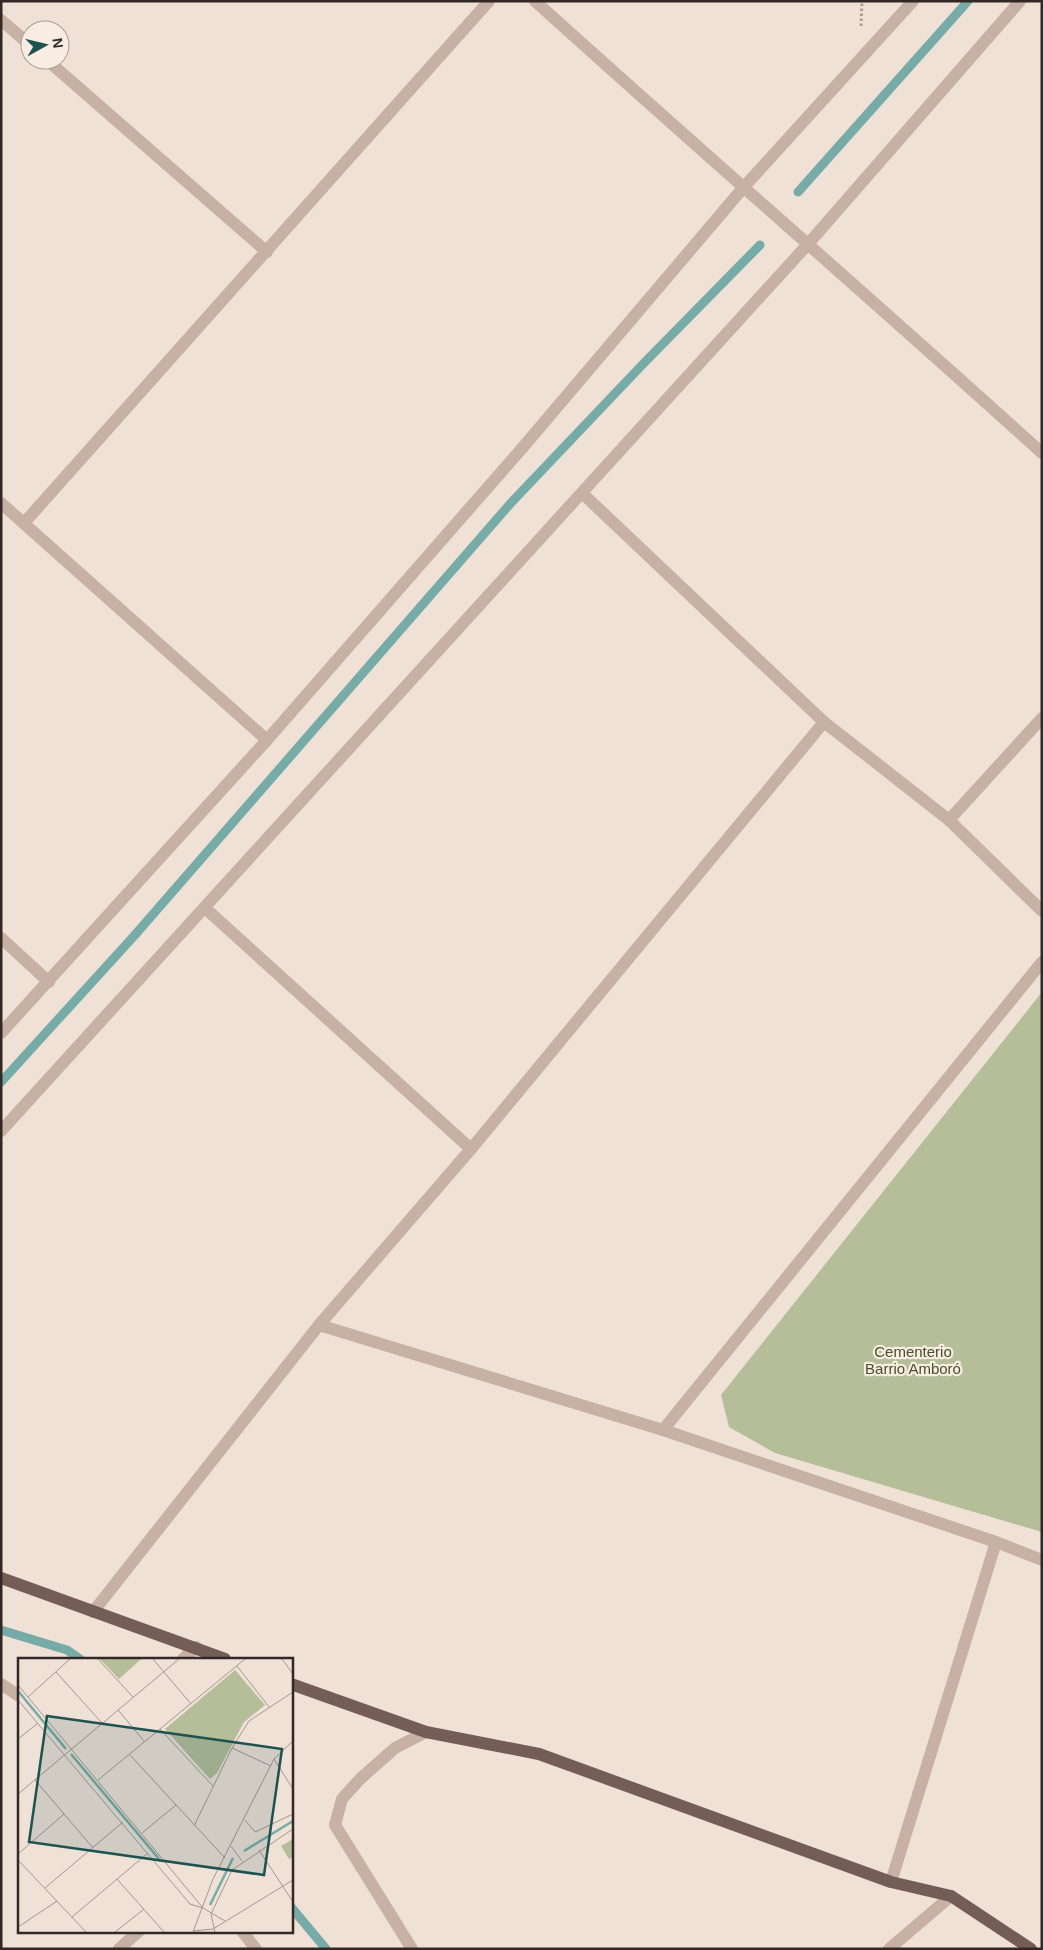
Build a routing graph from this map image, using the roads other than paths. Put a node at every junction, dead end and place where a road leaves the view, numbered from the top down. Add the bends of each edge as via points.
1 (489, 1) edge
2 (535, 1) edge
3 (913, 1) edge
4 (1020, 1) edge
5 (1, 20) edge
6 (20, 36) edge
7 (58, 70) edge
8 (743, 188) junction
9 (809, 243) junction
10 (267, 252) junction
11 (1042, 452) edge
12 (582, 493) junction
13 (1, 503) edge
14 (24, 523) junction
15 (1042, 718) edge
16 (824, 722) junction
17 (267, 740) junction
18 (949, 820) junction
19 (205, 908) junction
20 (1042, 911) edge
21 (1, 938) edge
22 (1042, 962) edge
23 (49, 982) junction
24 (1, 1033) edge
25 (1, 1131) edge
26 (471, 1149) junction
27 (320, 1325) junction
28 (663, 1430) junction
29 (996, 1542) junction
30 (1042, 1560) edge
31 (1, 1578) edge
32 (93, 1612) junction
33 (196, 1647) junction
34 (184, 1658) edge
35 (223, 1658) edge
36 (1, 1684) edge
37 (292, 1684) edge
38 (18, 1695) edge
39 (426, 1732) junction
40 (891, 1882) junction
41 (951, 1896) junction
42 (138, 1932) edge
43 (243, 1932) edge
44 (119, 1949) edge
45 (256, 1949) edge
46 (412, 1949) edge
47 (889, 1949) edge
48 (1031, 1949) edge

1 - 10 street
2 - 8 street
3 - 8 street
4 - 9 street
5 - 6 street
7 - 10 street
8 - 9 street
8 - 17 street via 531,439
9 - 11 street
9 - 12 street
10 - 14 street
12 - 16 street
12 - 19 street
13 - 14 street
14 - 17 street
15 - 18 street
16 - 18 street
16 - 26 street
17 - 23 street
18 - 20 street
19 - 25 street
19 - 26 street
21 - 23 street
22 - 28 street
23 - 24 street
26 - 27 street
27 - 28 street
27 - 32 street
28 - 29 street
29 - 30 street
29 - 40 street
31 - 32 main road
32 - 33 main road
33 - 34 street
33 - 35 main road
36 - 38 street
37 - 39 main road
39 - 40 main road via 539,1754
39 - 46 street via 395,1748 360,1779 342,1799 335,1826
40 - 41 main road
41 - 47 street
41 - 48 main road
42 - 44 street
43 - 45 street

